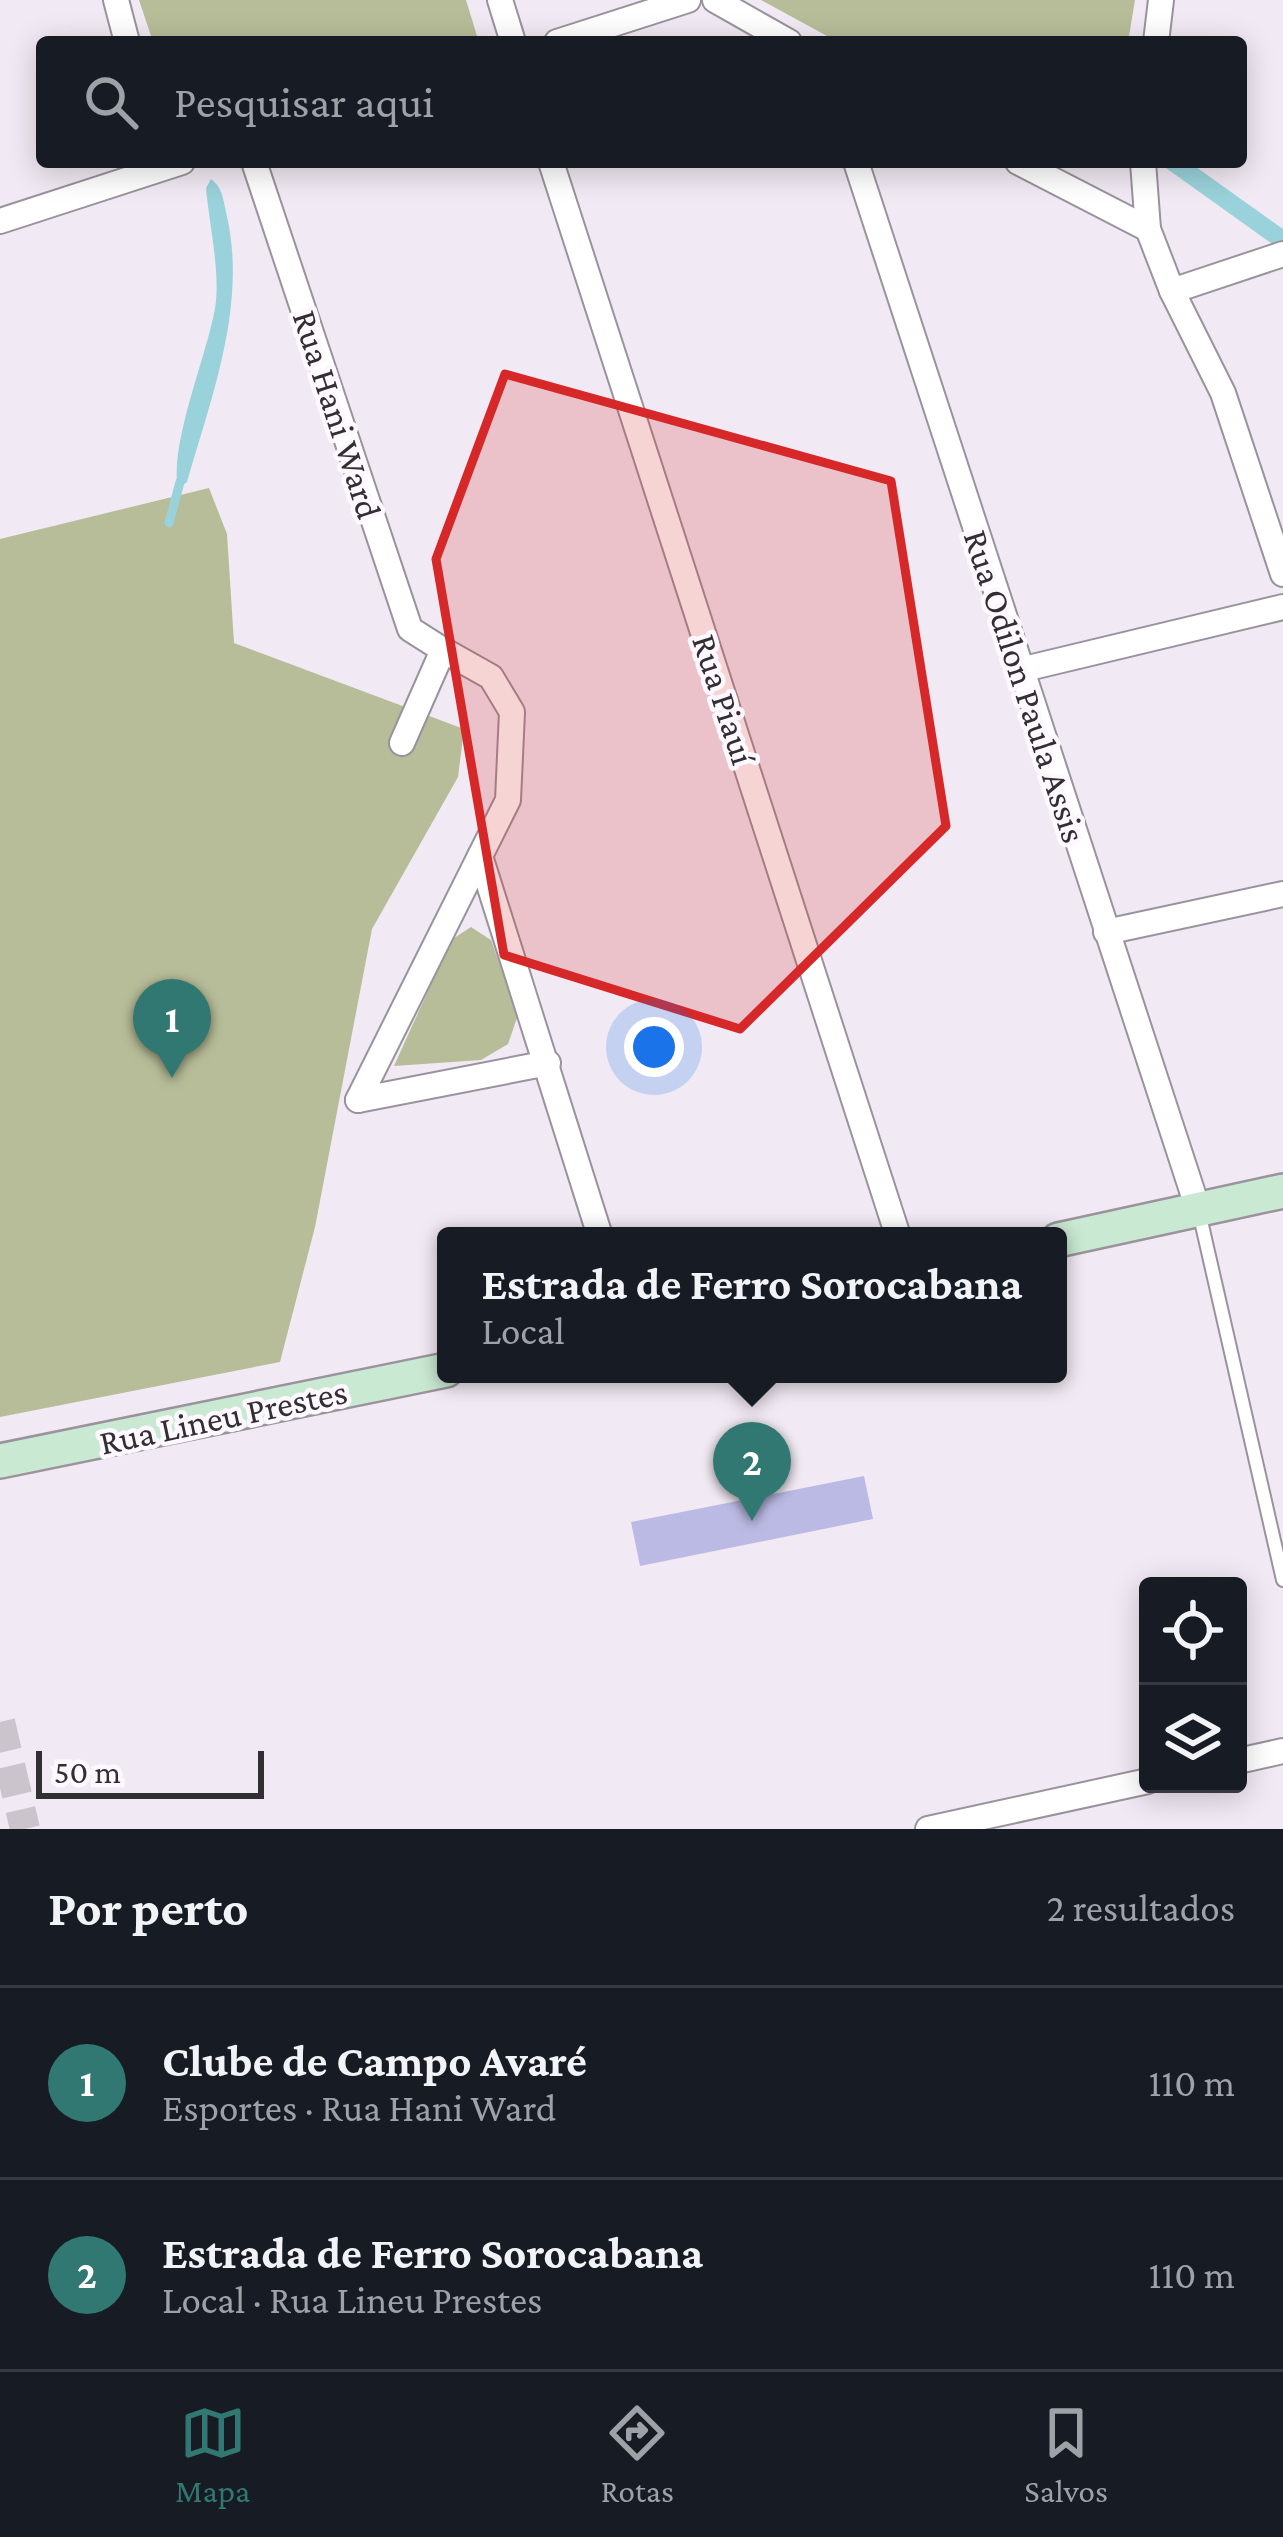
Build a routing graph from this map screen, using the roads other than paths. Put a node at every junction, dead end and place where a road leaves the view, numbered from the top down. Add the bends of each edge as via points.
1 (116, 0) edge
2 (500, 0) edge
3 (688, 0) edge
4 (715, 0) edge
5 (1161, 0) edge
6 (126, 36) edge
7 (511, 36) edge
8 (576, 36) edge
9 (778, 36) edge
10 (1157, 36) edge
11 (146, 168) edge
12 (256, 168) edge
13 (553, 168) edge
14 (858, 168) edge
15 (1030, 168) edge
16 (1143, 168) edge
17 (0, 221) edge
18 (1148, 229) junction
19 (1283, 254) edge
20 (1172, 291) junction
21 (1283, 574) edge
22 (1283, 607) edge
23 (442, 650) junction
24 (1020, 670) junction
25 (402, 743) dead end
26 (480, 856) junction
27 (1283, 893) edge
28 (1106, 932) junction
29 (548, 1063) junction
30 (1283, 1191) edge
31 (1198, 1209) junction
32 (597, 1227) edge
33 (895, 1227) edge
34 (1067, 1238) edge
35 (437, 1372) edge
36 (0, 1461) edge
37 (1283, 1580) edge
38 (1283, 1751) edge
39 (1247, 1759) edge
40 (1139, 1783) edge
41 (928, 1829) edge

1 - 6 street
2 - 7 street
3 - 8 street
4 - 9 street
5 - 10 street
11 - 17 street
12 - 23 street, Rua Hani Ward via 410,629
13 - 33 street, Rua Piauí
14 - 24 street, Rua Odilon Paula Assis
15 - 18 street
16 - 18 street
18 - 20 street
19 - 20 street
20 - 21 street via 1223,393
22 - 24 street
23 - 25 street
23 - 26 street, Rua Hani Ward via 491,676 512,712 508,800
24 - 28 street, Rua Odilon Paula Assis
26 - 29 street
26 - 29 street, Rua Hani Ward via 358,1100
27 - 28 street
28 - 31 street, Rua Odilon Paula Assis
29 - 32 street
30 - 31 main road
31 - 34 main road
31 - 37 lane
35 - 36 main road, Rua Lineu Prestes
38 - 39 street
40 - 41 street

